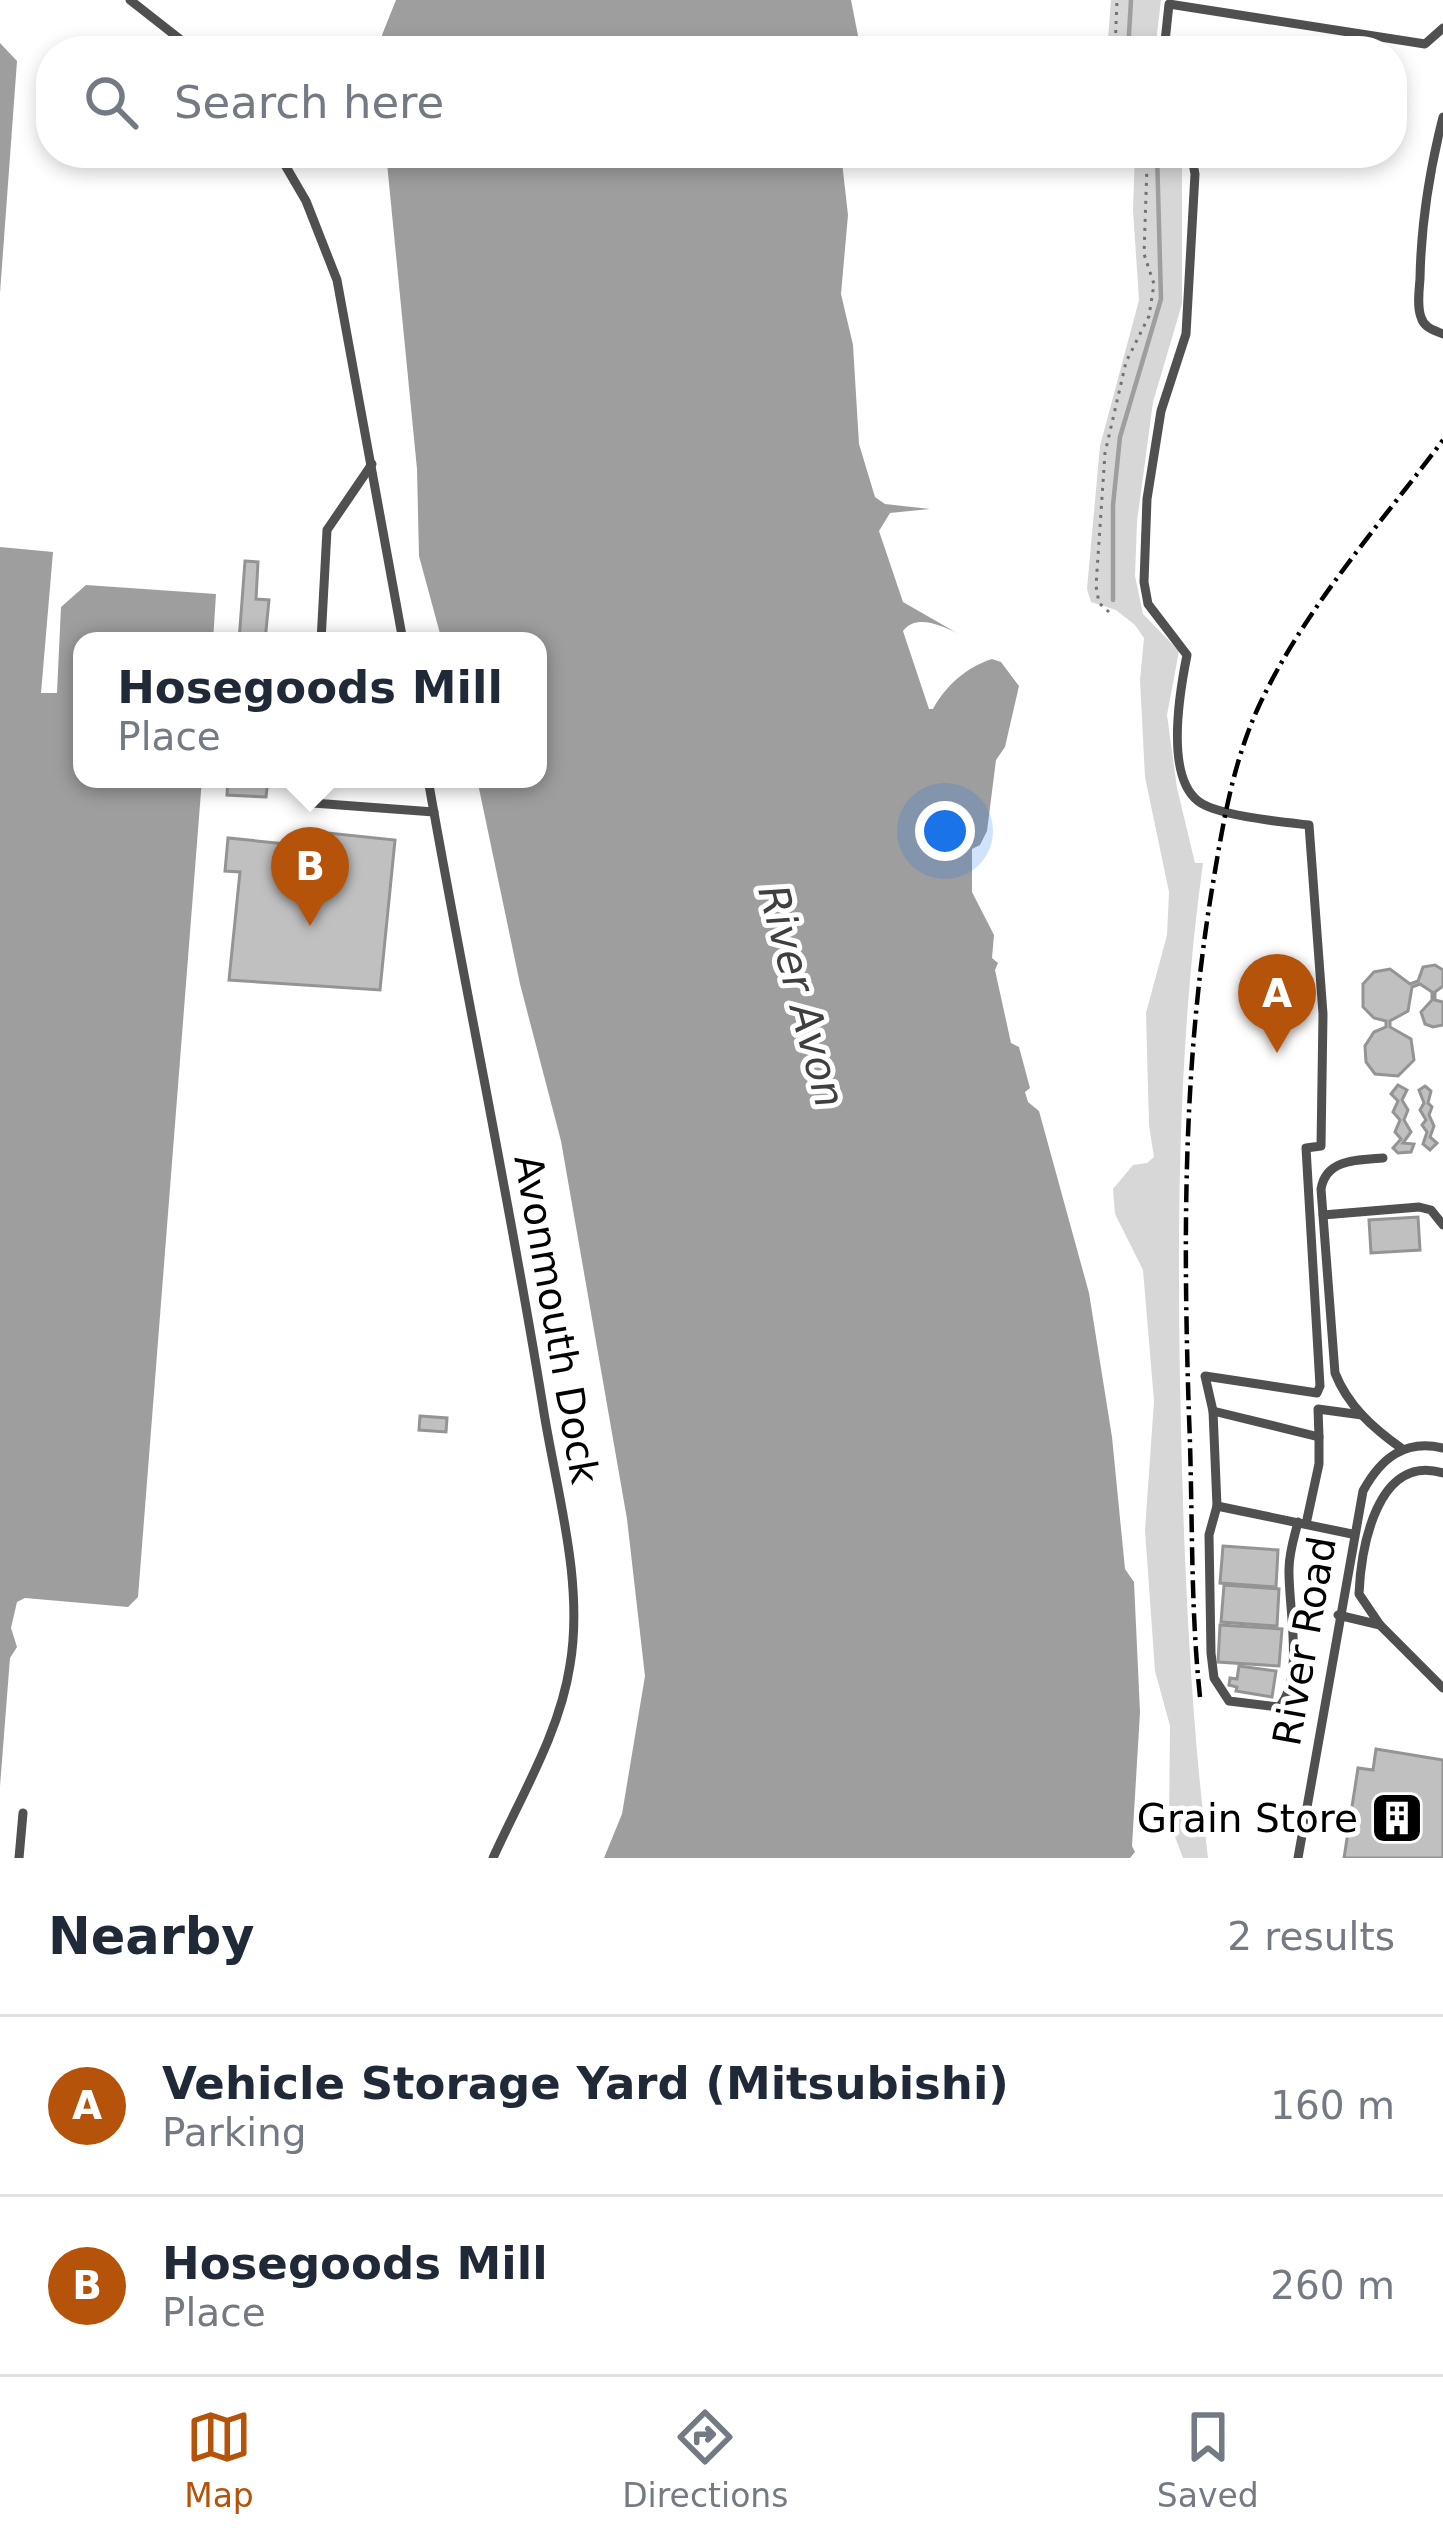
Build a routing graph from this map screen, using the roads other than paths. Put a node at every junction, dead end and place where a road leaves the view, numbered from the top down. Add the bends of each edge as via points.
1 (130, 0) edge
2 (1175, 2) edge
3 (1443, 28) edge
4 (176, 36) edge
5 (1166, 36) edge
6 (1377, 36) edge
7 (1407, 41) edge
8 (1443, 117) edge
9 (287, 168) edge
10 (1194, 168) edge
11 (1443, 334) edge
12 (372, 464) junction
13 (322, 632) edge
14 (402, 632) edge
15 (314, 788) edge
16 (430, 788) edge
17 (434, 812) junction
18 (1383, 1157) dead end
19 (1323, 1214) junction
20 (1443, 1226) edge
21 (1213, 1411) junction
22 (1362, 1415) junction
23 (1319, 1437) junction
24 (1401, 1448) junction
25 (1443, 1448) edge
26 (1443, 1473) edge
27 (1217, 1506) junction
28 (1302, 1523) junction
29 (1352, 1534) junction
30 (1338, 1616) junction
31 (1380, 1625) junction
32 (1443, 1688) edge
33 (23, 1813) dead end
34 (19, 1858) edge
35 (493, 1858) edge
36 (1298, 1858) edge

1 - 4 lane
2 - 5 lane
2 - 6 lane
3 - 7 lane via 1425,44
8 - 11 lane via 1421,228 1419,301 1425,325
9 - 12 lane via 338,280
10 - 21 lane via 1186,334 1161,411 1144,594 1187,655 1176,728 1194,797 1256,819 1309,825 1323,1014 1321,1146 1306,1148 1320,1386 1317,1394 1205,1376
12 - 13 lane via 327,530
12 - 14 lane
15 - 17 lane via 313,803
16 - 17 lane, Avonmouth Dock
17 - 35 lane, Avonmouth Dock via 537,1368 573,1619 557,1715
18 - 19 lane via 1326,1172
19 - 20 lane via 1418,1207
19 - 22 lane via 1334,1366
21 - 23 lane
21 - 27 lane
22 - 23 lane via 1318,1409
22 - 24 lane
23 - 28 lane
24 - 25 lane
24 - 29 lane, River Road via 1366,1484
26 - 31 lane via 1429,1468 1405,1476 1371,1519 1359,1594
27 - 28 lane
27 - 28 lane via 1209,1535 1211,1653 1229,1701 1279,1707 1286,1700 1294,1652 1289,1563
28 - 29 lane
29 - 30 lane, River Road
30 - 31 lane
30 - 36 lane, River Road
31 - 32 lane
33 - 34 lane

